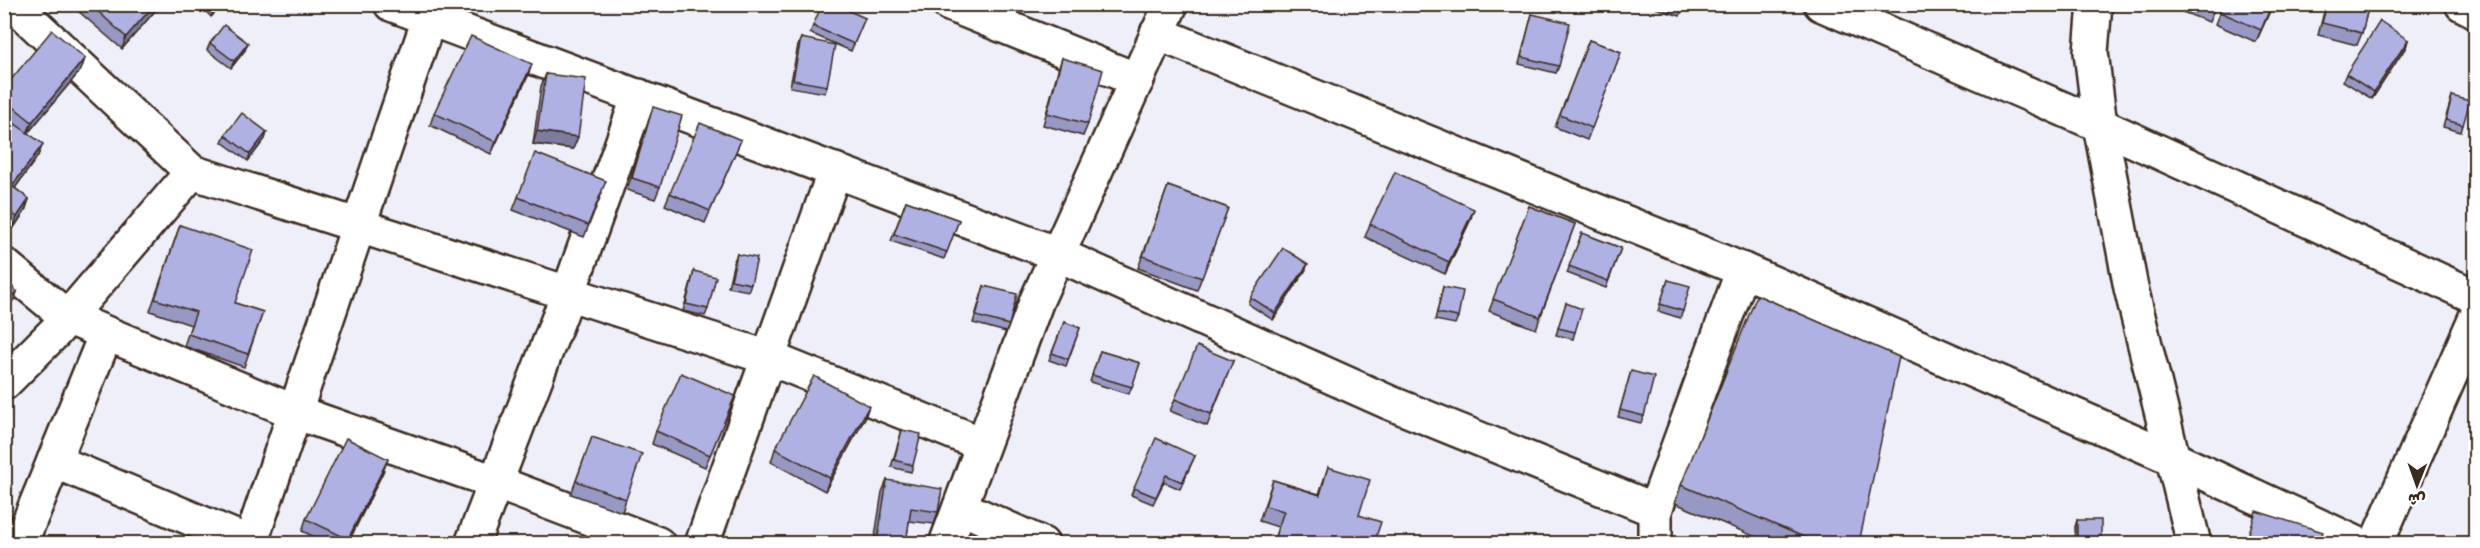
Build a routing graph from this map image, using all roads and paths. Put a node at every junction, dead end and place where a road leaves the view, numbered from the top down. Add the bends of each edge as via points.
1 (391, 4) edge
2 (1821, 4) edge
3 (2095, 4) edge
4 (2462, 4) edge
5 (965, 7) edge
6 (2475, 11) edge
7 (16, 13) edge
8 (429, 19) junction
9 (1164, 19) edge
10 (1137, 80) junction
11 (639, 96) junction
12 (2100, 125) junction
13 (835, 170) junction
14 (192, 172) junction
15 (358, 226) junction
16 (1057, 254) junction
17 (4, 265) edge
18 (1743, 270) junction
19 (568, 294) junction
20 (2475, 297) edge
21 (67, 317) junction
22 (2475, 317) edge
23 (106, 334) junction
24 (769, 358) junction
25 (4, 383) edge
26 (295, 412) junction
27 (982, 444) junction
28 (2172, 458) junction
29 (54, 461) junction
30 (495, 482) junction
31 (960, 507) junction
32 (1655, 510) junction
33 (20, 543) edge
34 (250, 543) edge
35 (472, 543) edge
36 (658, 543) edge
37 (702, 543) edge
38 (945, 543) edge
39 (1042, 543) edge
40 (1655, 543) edge
41 (2194, 543) edge
42 (2358, 543) edge
43 (2376, 543) edge

1 - 8 street
2 - 12 street
3 - 12 street via 2091,52
4 - 6 street
5 - 10 street
7 - 14 street
8 - 11 street
8 - 15 street
9 - 10 street
9 - 18 street
10 - 16 street
11 - 13 street
11 - 19 street
12 - 20 street
12 - 28 street via 2131,288
13 - 16 street
13 - 24 street
14 - 15 street
14 - 21 street
15 - 19 street
15 - 26 street
16 - 27 street
16 - 32 street via 1388,402
17 - 21 street
18 - 28 street
18 - 32 street
19 - 24 street
19 - 30 street
21 - 23 street
21 - 25 street
22 - 43 street
23 - 26 street
23 - 29 street
24 - 27 street
24 - 37 street
26 - 30 street
26 - 34 street
27 - 31 street
28 - 41 street
28 - 42 street
29 - 33 street
29 - 34 street
30 - 35 street
30 - 36 street
31 - 38 street
31 - 39 street
32 - 40 street

